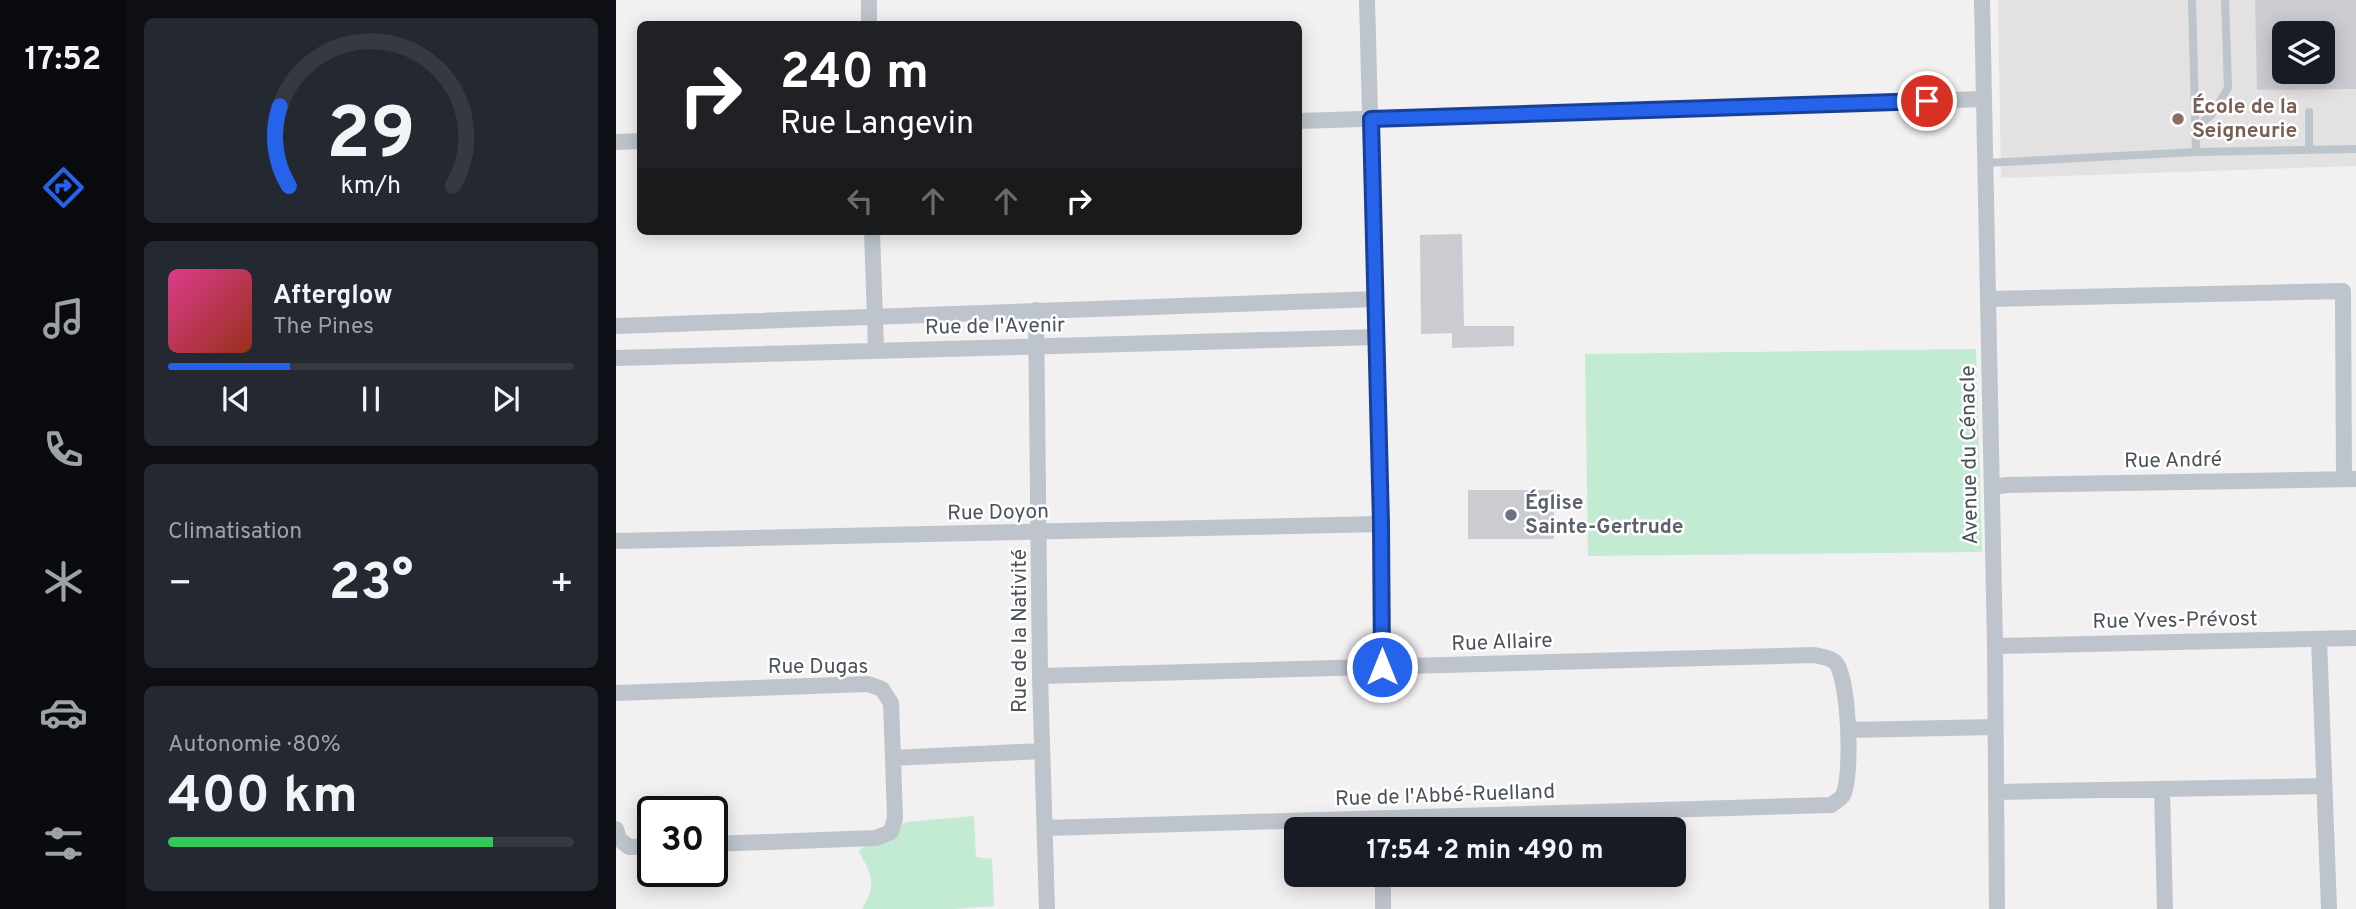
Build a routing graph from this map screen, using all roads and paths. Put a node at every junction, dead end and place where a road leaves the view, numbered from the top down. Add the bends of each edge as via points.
1 (869, 0) edge
2 (1367, 0) edge
3 (1982, 0) edge
4 (2192, 0) edge
5 (2225, 0) edge
6 (869, 21) edge
7 (1983, 99) junction
8 (2309, 112) dead end
9 (1371, 119) junction
10 (1302, 121) edge
11 (2196, 129) junction
12 (637, 141) edge
13 (616, 142) edge
14 (2356, 149) edge
15 (2309, 150) junction
16 (2196, 152) junction
17 (1984, 163) junction
18 (872, 235) edge
19 (2349, 291) edge
20 (1375, 299) junction
21 (1988, 299) junction
22 (1036, 310) junction
23 (876, 317) junction
24 (616, 326) edge
25 (1376, 337) junction
26 (1038, 348) junction
27 (876, 349) junction
28 (616, 358) edge
29 (2350, 479) edge
30 (1992, 487) junction
31 (1381, 524) junction
32 (1040, 533) junction
33 (616, 541) edge
34 (2356, 638) edge
35 (2319, 639) junction
36 (1995, 646) junction
37 (1382, 667) junction
38 (1040, 676) junction
39 (616, 693) edge
40 (1995, 727) junction
41 (1849, 730) junction
42 (1042, 751) junction
43 (893, 758) junction
44 (2324, 786) junction
45 (2162, 789) junction
46 (1997, 792) junction
47 (1548, 817) edge
48 (1284, 825) edge
49 (1045, 828) junction
50 (616, 829) edge
51 (728, 843) edge
52 (637, 847) edge
53 (1383, 887) edge
54 (1047, 909) edge
55 (1383, 909) edge
56 (1997, 909) edge
57 (2165, 909) edge
58 (2329, 909) edge

1 - 6 street
2 - 9 street
3 - 7 street, Avenue du Cénacle
4 - 11 lane
5 - 11 lane via 2228,88
7 - 9 street
7 - 17 street, Avenue du Cénacle
8 - 15 lane
9 - 10 street
9 - 20 street
11 - 16 lane
12 - 13 street
14 - 15 lane
15 - 16 lane
16 - 17 lane
17 - 21 street, Avenue du Cénacle
18 - 23 street
19 - 21 street
19 - 29 street
20 - 22 street, Rue de l'Avenir
20 - 25 street
21 - 30 street, Avenue du Cénacle
22 - 23 street, Rue de l'Avenir
22 - 26 street, Rue de la Nativité
23 - 24 street, Rue de l'Avenir
23 - 27 street
25 - 26 street, Rue de l'Avenir
25 - 31 street
26 - 27 street, Rue de l'Avenir
26 - 32 street, Rue de la Nativité
27 - 28 street, Rue de l'Avenir
29 - 30 street, Rue André
30 - 36 street, Avenue du Cénacle
31 - 32 street, Rue Doyon
31 - 37 street
32 - 33 street, Rue Doyon
32 - 38 street, Rue de la Nativité
34 - 35 street, Rue Yves-Prévost
35 - 36 street, Rue Yves-Prévost
35 - 44 street
36 - 40 street, Avenue du Cénacle
37 - 38 street, Rue Allaire
37 - 41 street, Rue Allaire via 1814,655 1829,658 1842,674
38 - 42 street, Rue de la Nativité
39 - 43 street, Rue Dugas via 868,684 882,689 891,703
40 - 41 street
40 - 46 street, Avenue du Cénacle
41 - 47 street, Rue de l'Abbé-Ruelland via 1843,796 1831,805
42 - 43 street
42 - 49 street, Rue de la Nativité
43 - 51 street, Rue Dugas via 895,818 891,832 877,838
44 - 45 street
44 - 58 street
45 - 46 street
45 - 57 street
46 - 56 street, Avenue du Cénacle
48 - 49 street, Rue de l'Abbé-Ruelland
49 - 54 street, Rue de la Nativité
50 - 52 street via 619,839
53 - 55 street

